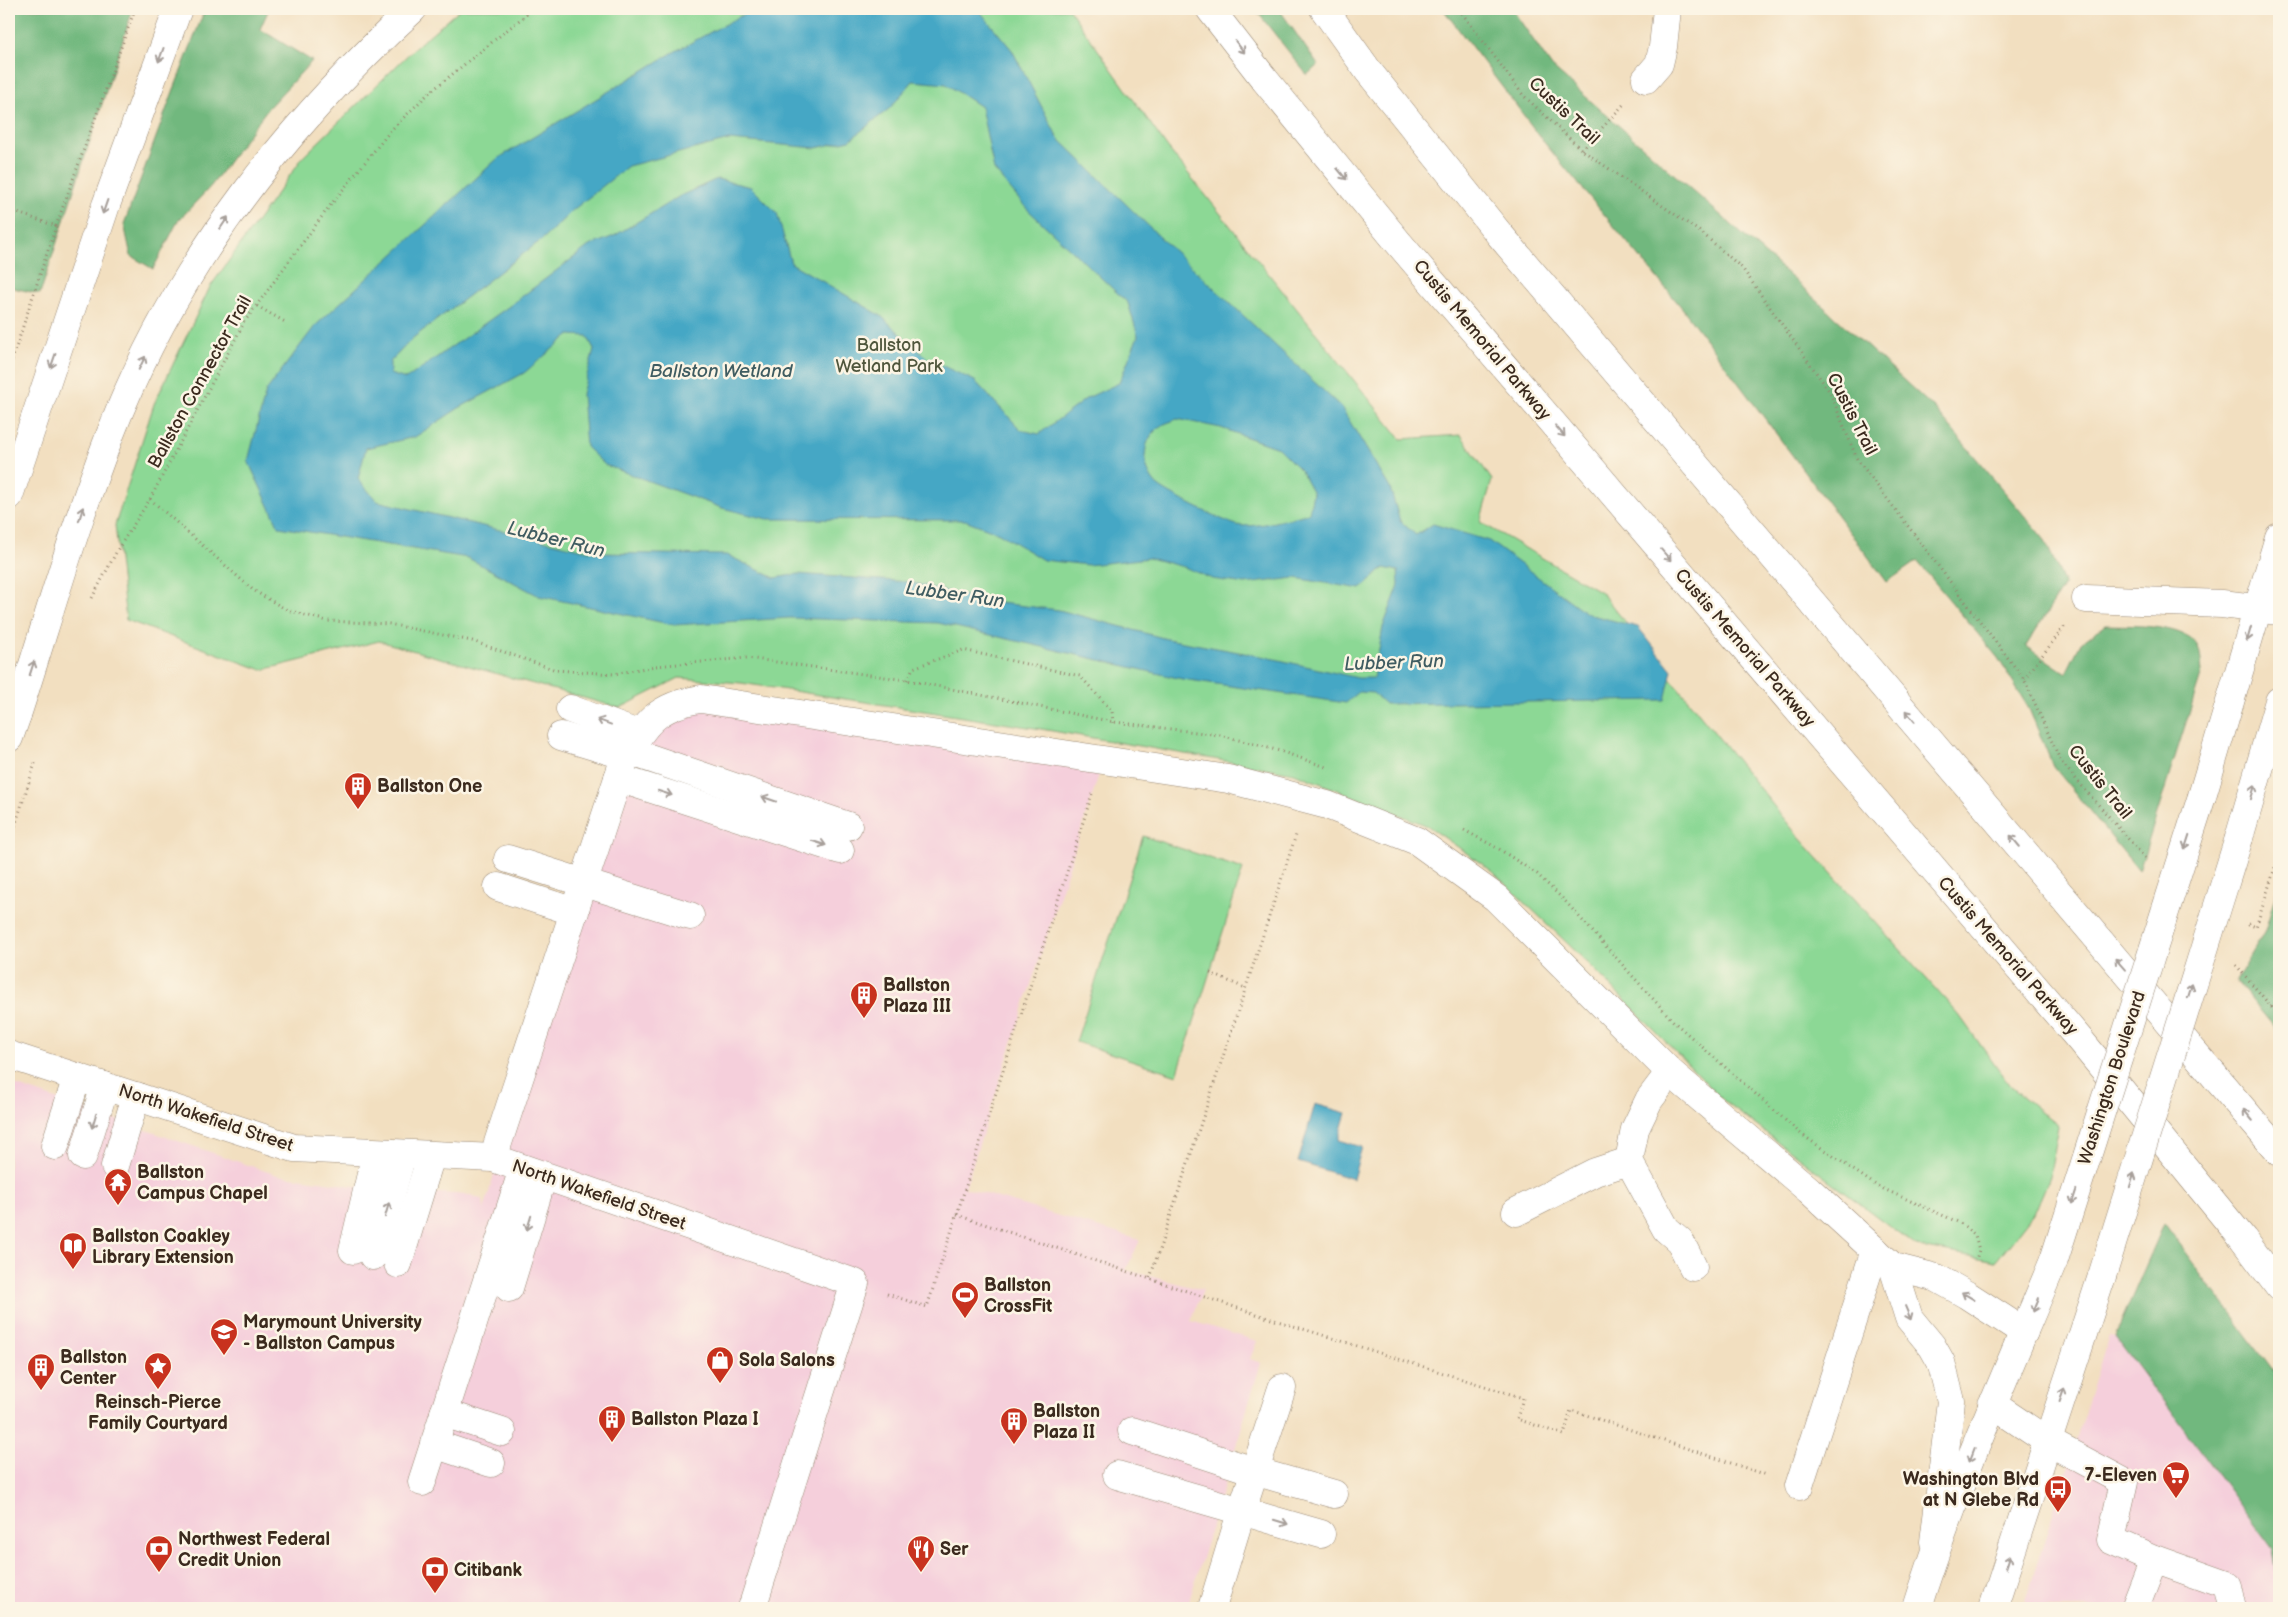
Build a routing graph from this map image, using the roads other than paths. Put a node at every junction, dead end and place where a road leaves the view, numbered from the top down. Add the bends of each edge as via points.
1 (178, 9) edge
2 (413, 9) edge
3 (1210, 9) edge
4 (1324, 9) edge
5 (1667, 9) edge
6 (1646, 79) road end
7 (9, 496) edge
8 (2279, 537) edge
9 (2086, 599) road end
10 (2268, 609) edge
11 (2279, 701) edge
12 (570, 709) dead end
13 (11, 722) edge
14 (560, 736) dead end
15 (628, 755) junction
16 (844, 838) dead end
17 (508, 858) dead end
18 (585, 882) junction
19 (498, 887) dead end
20 (575, 912) junction
21 (690, 916) dead end
22 (9, 1055) edge
23 (1670, 1072) junction
24 (77, 1077) junction
25 (105, 1086) junction
26 (136, 1096) junction
27 (54, 1146) dead end
28 (2279, 1152) edge
29 (389, 1154) junction
30 (83, 1156) dead end
31 (431, 1156) junction
32 (493, 1158) junction
33 (1628, 1161) junction
34 (115, 1166) dead end
35 (543, 1176) junction
36 (1516, 1212) dead end
37 (1884, 1259) junction
38 (1688, 1271) dead end
39 (2279, 1287) edge
40 (518, 1290) dead end
41 (2024, 1332) junction
42 (1282, 1388) dead end
43 (1992, 1404) junction
44 (444, 1413) junction
45 (1135, 1424) dead end
46 (502, 1432) dead end
47 (2047, 1441) junction
48 (434, 1444) junction
49 (491, 1463) dead end
50 (1117, 1475) dead end
51 (422, 1482) dead end
52 (1250, 1482) junction
53 (1798, 1486) road end
54 (2154, 1558) junction
55 (1931, 1563) junction
56 (752, 1608) edge
57 (1212, 1608) edge
58 (1918, 1608) edge
59 (1993, 1608) edge
60 (2135, 1608) edge
61 (2232, 1608) edge

1 -> 7 main road via 106,205
13 -> 2 main road via 101,459 121,408 169,311 199,261 265,166 339,80
3 -> 39 main road, Custis Memorial Parkway via 1397,241 2080,1040
28 -> 4 main road via 1500,235 1369,72
5 - 6 main road via 1658,64
8 - 10 main road, Washington Boulevard
9 - 10 main road
10 -> 41 main road, Washington Boulevard, bridge via 2202,796 2054,1260
47 -> 11 main road, bridge via 2102,1276
15 -> 12 main road
14 - 15 main road
15 - 16 main road
15 - 18 main road
15 - 23 main road via 649,721 679,702 700,699 1228,779 1327,805 1417,841 1496,898
17 - 18 main road
18 - 20 main road
18 - 21 main road
19 - 20 main road
20 - 32 main road
22 - 24 main road, North Wakefield Street
23 - 33 main road via 1635,1129
23 - 37 main road via 1809,1190
24 - 25 main road, North Wakefield Street
24 - 27 main road
25 - 26 main road, North Wakefield Street
25 -> 30 main road
26 - 29 main road, North Wakefield Street via 294,1148
26 - 34 main road
29 - 31 main road, North Wakefield Street
29 - 31 main road via 375,1257
31 - 32 main road, North Wakefield Street
32 - 35 main road, North Wakefield Street
33 - 36 main road via 1595,1172
33 - 38 main road via 1666,1229 1668,1245
35 - 40 main road
35 - 44 main road
35 - 56 main road, North Wakefield Street via 855,1283
41 -> 37 main road via 1936,1278
37 - 53 main road
37 -> 55 main road via 1909,1318 1941,1362 1951,1401
41 - 43 main road, Washington Boulevard
42 - 52 main road
43 - 47 main road
43 -> 55 main road, Washington Boulevard
44 - 46 main road
44 - 48 main road
45 - 52 main road
47 - 54 main road via 2124,1482 2111,1540
59 -> 47 main road
48 - 49 main road
48 - 51 main road
50 - 52 main road
52 - 52 main road via 1327,1515
52 - 57 main road
54 - 60 main road
54 - 61 main road via 2227,1585
55 - 58 main road, Washington Boulevard

